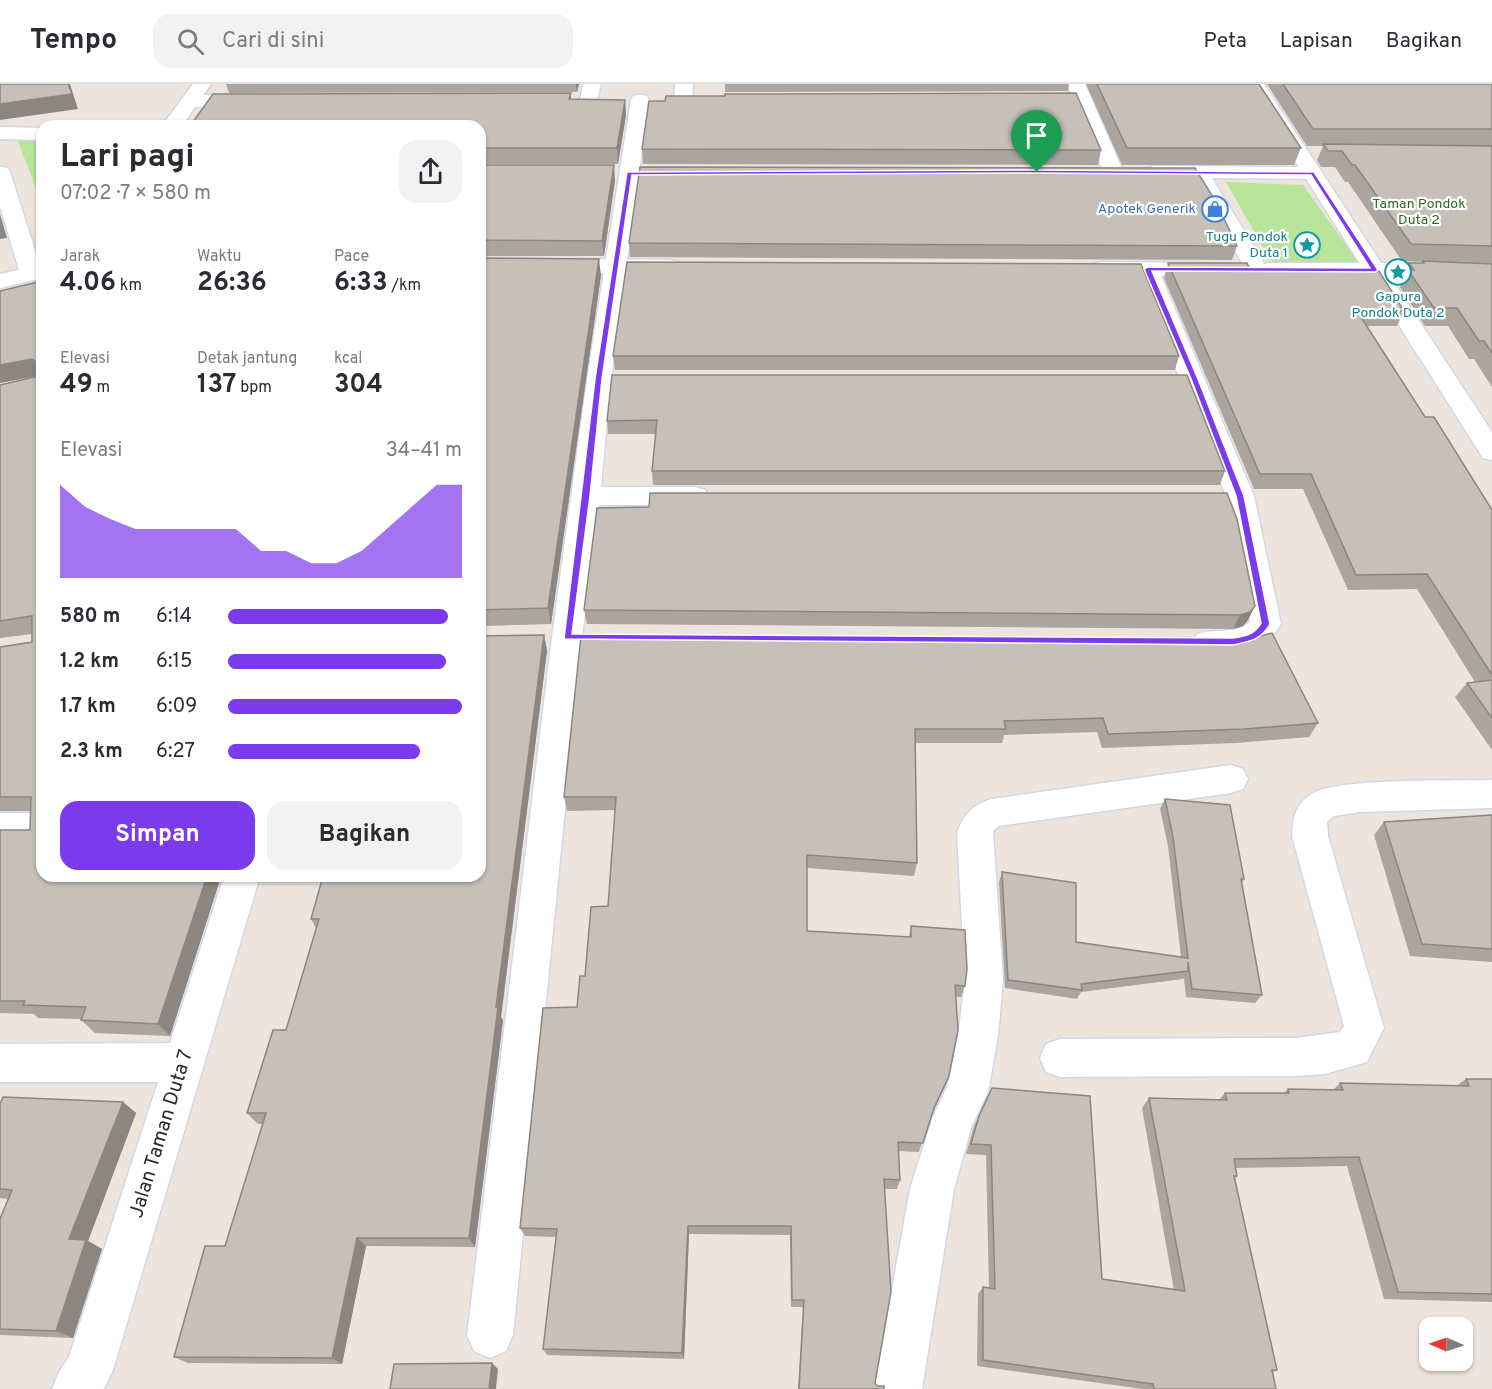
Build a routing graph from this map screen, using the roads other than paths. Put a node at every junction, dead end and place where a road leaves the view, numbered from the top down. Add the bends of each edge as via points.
1 (202, 84) edge
2 (1255, 84) edge
3 (591, 92) edge
4 (683, 92) edge
5 (1079, 92) edge
6 (1058, 99) edge
7 (190, 100) junction
8 (273, 100) edge
9 (566, 100) edge
10 (623, 100) junction
11 (706, 100) edge
12 (176, 120) edge
13 (0, 133) edge
14 (36, 134) edge
15 (1317, 163) junction
16 (1089, 171) edge
17 (1113, 171) junction
18 (0, 172) edge
19 (1199, 173) junction
20 (486, 266) edge
21 (617, 266) junction
22 (687, 267) edge
23 (36, 269) edge
24 (1077, 269) edge
25 (1148, 269) junction
26 (1257, 270) junction
27 (1375, 270) junction
28 (36, 272) edge
29 (1492, 272) edge
30 (0, 281) edge
31 (1492, 452) edge
32 (586, 496) junction
33 (717, 496) edge
34 (1185, 641) edge
35 (1231, 779) dead end
36 (1492, 794) edge
37 (0, 828) edge
38 (36, 828) edge
39 (240, 882) edge
40 (1060, 1059) dead end
41 (184, 1062) junction
42 (0, 1063) edge
43 (490, 1335) dead end
44 (76, 1389) edge
45 (898, 1389) edge

1 - 7 street
2 - 15 street via 1299,154
3 - 9 street
3 - 10 street
4 - 10 street
4 - 11 street
5 - 6 street
5 - 17 street
7 - 8 street
7 - 12 street
10 - 21 street via 628,173
13 - 14 street
15 - 19 street
15 - 27 street
16 - 17 street
17 - 19 street
18 - 23 street
19 - 26 street
20 - 21 street
21 - 22 street
21 - 32 street via 611,379
24 - 25 street
25 - 26 street
25 - 34 street via 1182,379 1228,496 1266,624 1261,632 1244,641
26 - 27 street
27 - 29 street
27 - 31 street
28 - 30 street
32 - 33 street
32 - 43 street
35 - 45 street via 991,813 979,822 975,832 984,981 978,1036 967,1092 953,1119 932,1189
36 - 40 street via 1360,798 1325,803 1310,816 1310,836 1364,1028 1353,1048 1296,1057
37 - 38 street
39 - 41 street, Jalan Taman Duta 7
41 - 42 street
41 - 44 street, Jalan Taman Duta 7 via 89,1370

